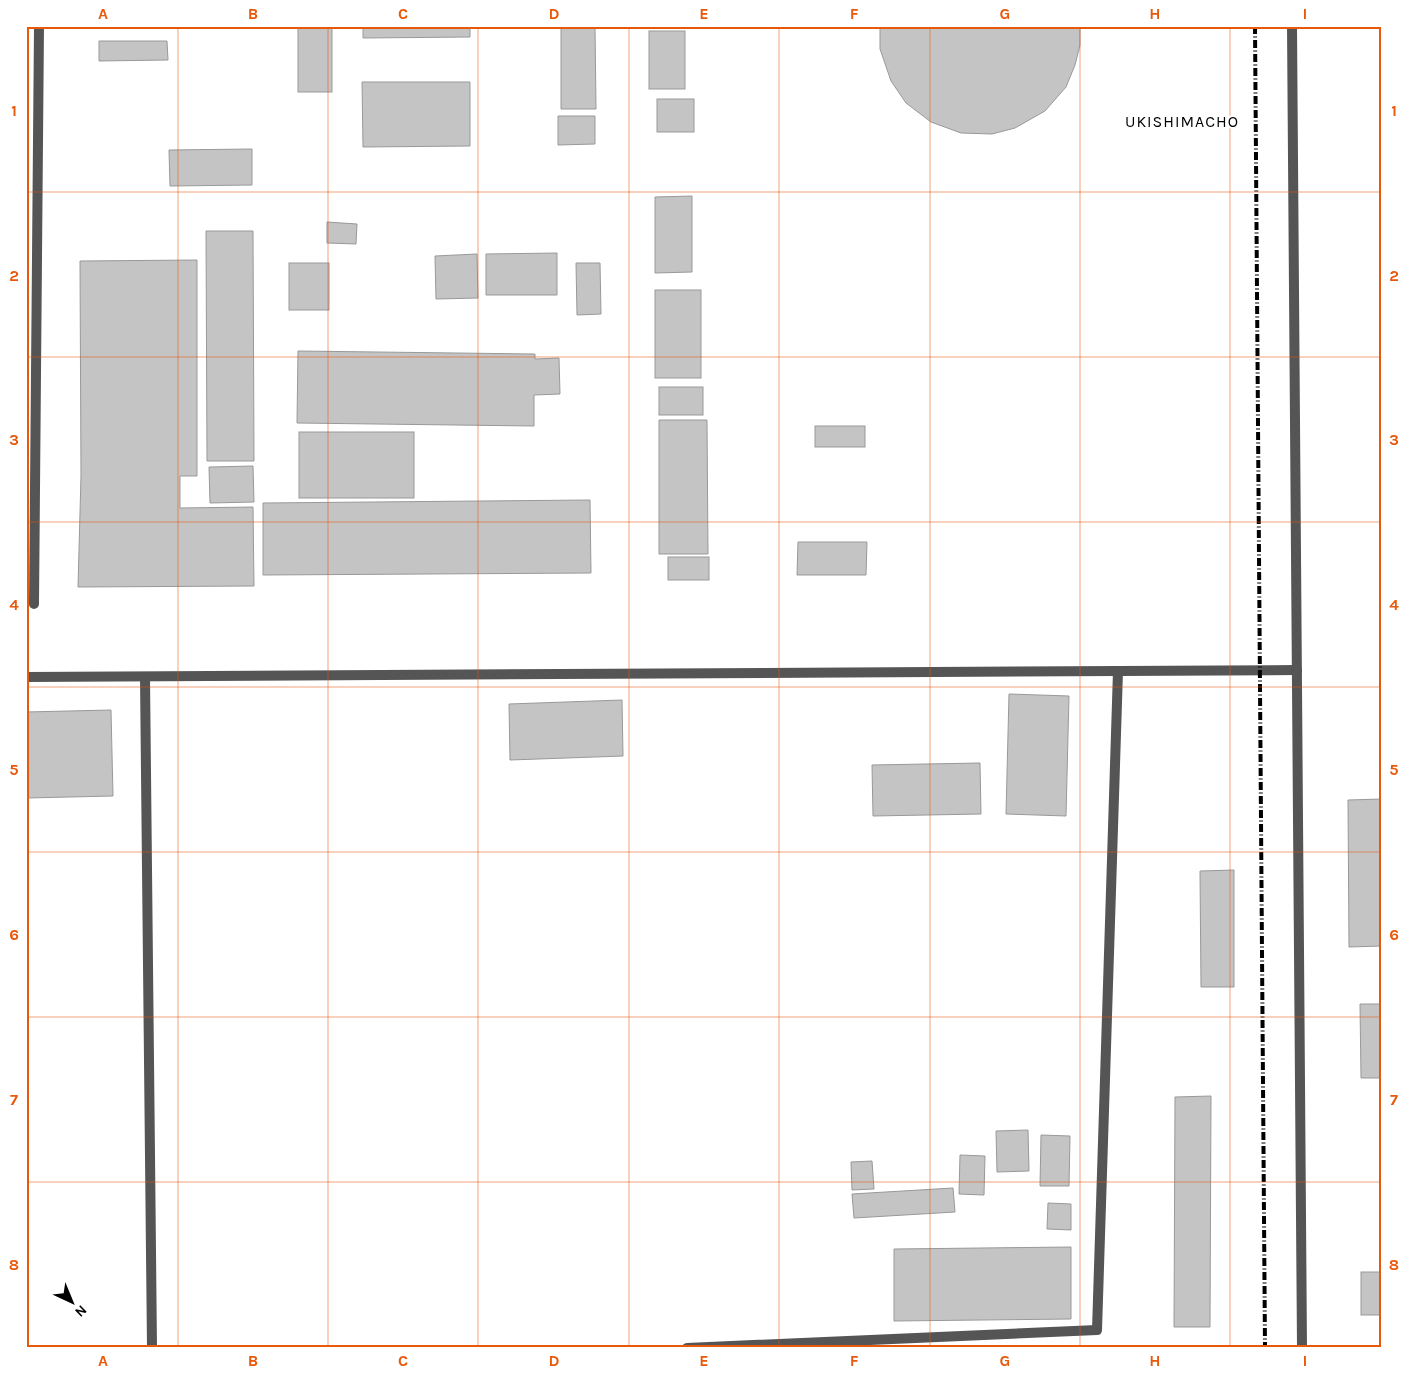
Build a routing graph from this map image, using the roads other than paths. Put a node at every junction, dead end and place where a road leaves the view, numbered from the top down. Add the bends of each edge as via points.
1 (40, 26) edge
2 (1292, 26) edge
3 (34, 604) dead end
4 (1297, 670) junction
5 (1118, 671) junction
6 (145, 677) junction
7 (26, 678) edge
8 (793, 1345) edge
9 (152, 1348) edge
10 (687, 1348) edge
11 (1302, 1348) edge

1 - 3 street
2 - 4 street
4 - 5 street
4 - 11 street
5 - 6 street
5 - 8 street via 1097,1330
6 - 7 street
6 - 9 street
8 - 10 street

